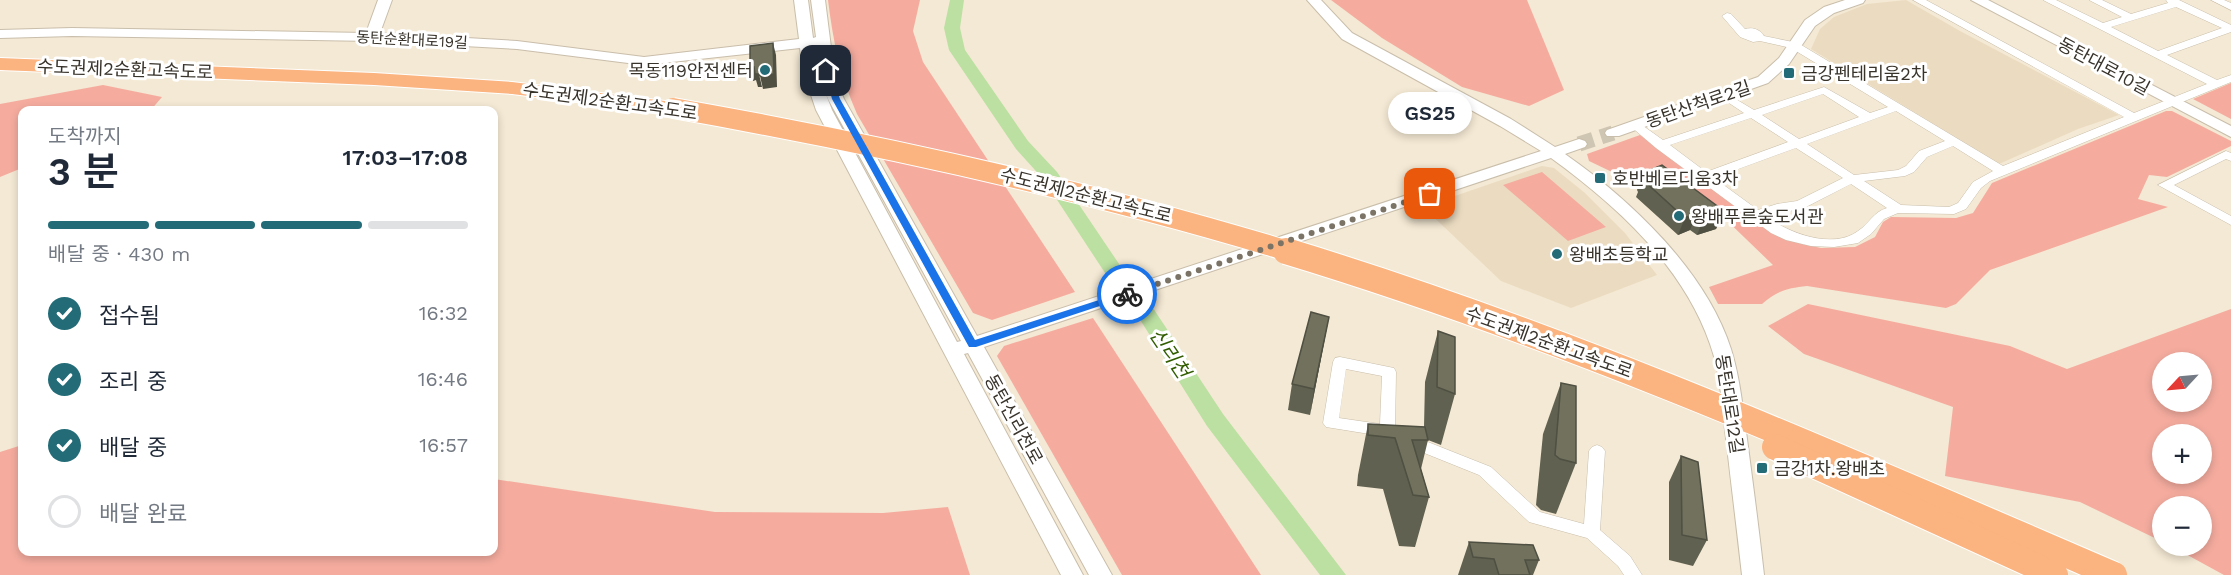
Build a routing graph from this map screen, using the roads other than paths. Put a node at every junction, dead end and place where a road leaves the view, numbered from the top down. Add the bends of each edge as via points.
1 (386, 0) edge
2 (1314, 0) edge
3 (1858, 0) edge
4 (1918, 0) edge
5 (1978, 0) edge
6 (2048, 0) edge
7 (2094, 0) edge
8 (2216, 0) edge
9 (2174, 2) edge
10 (2231, 7) edge
11 (810, 8) edge
12 (1727, 16) dead end
13 (2131, 18) junction
14 (2102, 27) junction
15 (2231, 29) edge
16 (0, 34) edge
17 (372, 37) junction
18 (814, 42) junction
19 (1794, 45) junction
20 (2157, 55) junction
21 (0, 64) edge
22 (818, 71) junction
23 (2231, 78) edge
24 (0, 79) edge
25 (2216, 84) junction
26 (1724, 95) junction
27 (2176, 101) junction
28 (1897, 107) junction
29 (669, 113) junction
30 (1751, 114) junction
31 (1868, 117) junction
32 (2134, 118) junction
33 (1635, 125) junction
34 (2231, 132) edge
35 (1613, 133) tunnel mouth
36 (1954, 142) junction
37 (1579, 144) tunnel mouth
38 (1796, 144) junction
39 (1660, 145) junction
40 (1556, 152) junction
41 (2231, 157) edge
42 (2002, 171) junction
43 (1704, 177) junction
44 (1852, 179) junction
45 (1898, 209) junction
46 (1756, 215) junction
47 (2228, 217) edge
48 (952, 307) junction
49 (933, 315) junction
50 (973, 344) junction
51 (952, 351) junction
52 (996, 385) junction
53 (976, 395) junction
54 (1387, 432) junction
55 (1597, 451) dead end
56 (1592, 533) junction
57 (1072, 575) edge
58 (1101, 575) edge
59 (1634, 575) edge
60 (1753, 575) edge
61 (2055, 575) edge
62 (2114, 575) edge

1 - 17 street
2 - 40 street, 동탄대로12길 via 1347,36
3 - 19 street, 동탄산척로2길 via 1818,18
4 - 32 street
5 - 27 street, 동탄대로10길
6 - 14 street
7 - 13 street
8 - 10 street
9 - 13 street
9 - 15 street
11 - 18 street, 동탄신리천로
12 - 19 street via 1748,35
13 - 14 street
14 - 20 street
15 - 20 street
16 - 17 street, 동탄순환대로19길
17 - 18 street, 동탄순환대로19길 via 526,46 644,60
18 - 22 street, 동탄신리천로
19 - 26 street, 동탄산척로2길 via 1777,69 1763,80
19 - 28 street
20 - 25 street
21 - 29 highway, 수도권제2순환고속도로 via 512,88
22 - 48 street, 동탄신리천로
22 - 49 street, 동탄신리천로 via 824,110
23 - 25 street
24 - 29 highway, 수도권제2순환고속도로 via 170,82
25 - 27 street
26 - 30 street
26 - 33 street, 동탄산척로2길
27 - 32 street
27 - 34 street, 동탄대로10길
28 - 31 street
28 - 36 street
29 - 61 highway, 수도권제2순환고속도로, bridge via 1071,200 1229,245 1488,333 1633,388 1774,447
29 - 62 highway, 수도권제2순환고속도로, bridge via 893,148 1202,225 1358,273 1638,374
30 - 31 street via 1824,90
30 - 38 street
30 - 39 street
31 - 38 street
32 - 42 street
33 - 35 street, 동탄산척로2길
33 - 39 street
36 - 42 street
36 - 44 street via 1923,154 1901,173
37 - 40 street
38 - 43 street
38 - 44 street
39 - 43 street
40 - 50 street
40 - 60 street, 동탄대로12길 via 1605,190 1655,238 1702,306 1721,348 1730,384
41 - 47 street via 2226,154 2164,185
42 - 45 street via 1986,178 1962,206 1950,211
43 - 46 street
44 - 45 street
44 - 46 street via 1821,192 1811,201
45 - 46 street via 1878,215 1860,237 1848,242 1801,240 1784,234
48 - 49 street via 946,315
48 - 50 street, 동탄신리천로
49 - 51 street, 동탄신리천로
50 - 51 street
50 - 52 street, 동탄신리천로
51 - 53 street, 동탄신리천로
52 - 53 street via 983,384
52 - 58 street, 동탄신리천로
53 - 57 street, 동탄신리천로
54 - 54 street via 1389,372 1340,362 1331,423
54 - 56 street via 1485,471 1535,518
55 - 56 street
56 - 59 street

